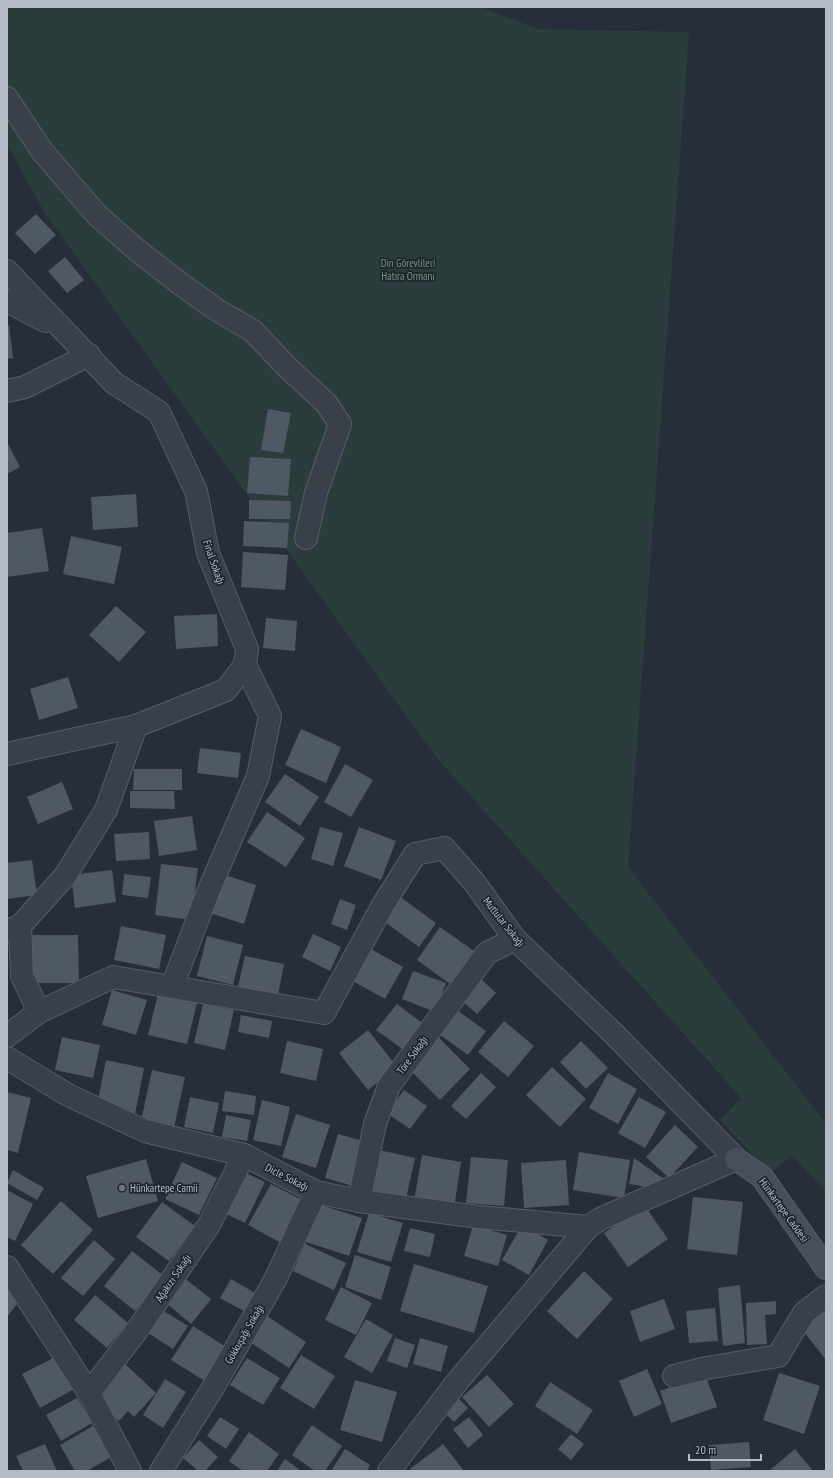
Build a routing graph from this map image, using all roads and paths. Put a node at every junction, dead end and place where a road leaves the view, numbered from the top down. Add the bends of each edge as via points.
1 (7, 98) edge
2 (7, 271) edge
3 (7, 301) edge
4 (66, 332) junction
5 (89, 355) junction
6 (7, 391) edge
7 (306, 538) dead end
8 (245, 665) junction
9 (136, 726) junction
10 (7, 754) edge
11 (14, 929) edge
12 (515, 939) junction
13 (172, 987) junction
14 (39, 1012) junction
15 (7, 1036) edge
16 (7, 1058) edge
17 (244, 1154) junction
18 (736, 1158) junction
19 (316, 1192) junction
20 (359, 1202) junction
21 (588, 1227) junction
22 (7, 1267) edge
23 (826, 1268) edge
24 (826, 1296) edge
25 (674, 1376) dead end
26 (89, 1393) junction
27 (130, 1471) edge
28 (161, 1471) edge
29 (389, 1471) edge

1 - 7 street via 42,151 97,215 182,285 253,331 326,403 340,424 316,492
2 - 4 street, Final Sokağı
3 - 4 street
4 - 5 street, Final Sokağı
5 - 6 street via 26,387
5 - 8 street, Final Sokağı via 114,383 159,412 196,491 208,553 247,650
8 - 9 street via 226,690
8 - 13 street via 270,716 258,776 208,892
9 - 10 street
9 - 11 street via 106,810 65,876
11 - 14 street via 22,976
12 - 13 street, Mutlular Sokağı via 474,882 444,848 415,854 383,904 324,1013
12 - 18 street, Mutlular Sokağı
12 - 20 street, Töre Sokağı via 488,953 389,1086 375,1124
13 - 14 street via 113,977
14 - 15 street
16 - 17 street, Dicle Sokağı via 68,1095 145,1131
17 - 19 street, Dicle Sokağı
17 - 26 street, Ağakızı Sokağı via 209,1225 138,1329
18 - 21 street via 600,1219
18 - 23 street, Hünkartepe Caddesi via 762,1177
19 - 20 street, Dicle Sokağı
19 - 28 street, Gökkuşağı Sokağı via 275,1280
20 - 21 street, Dicle Sokağı
21 - 29 street via 456,1382
22 - 26 street
24 - 25 street via 804,1313 778,1356
26 - 27 street

